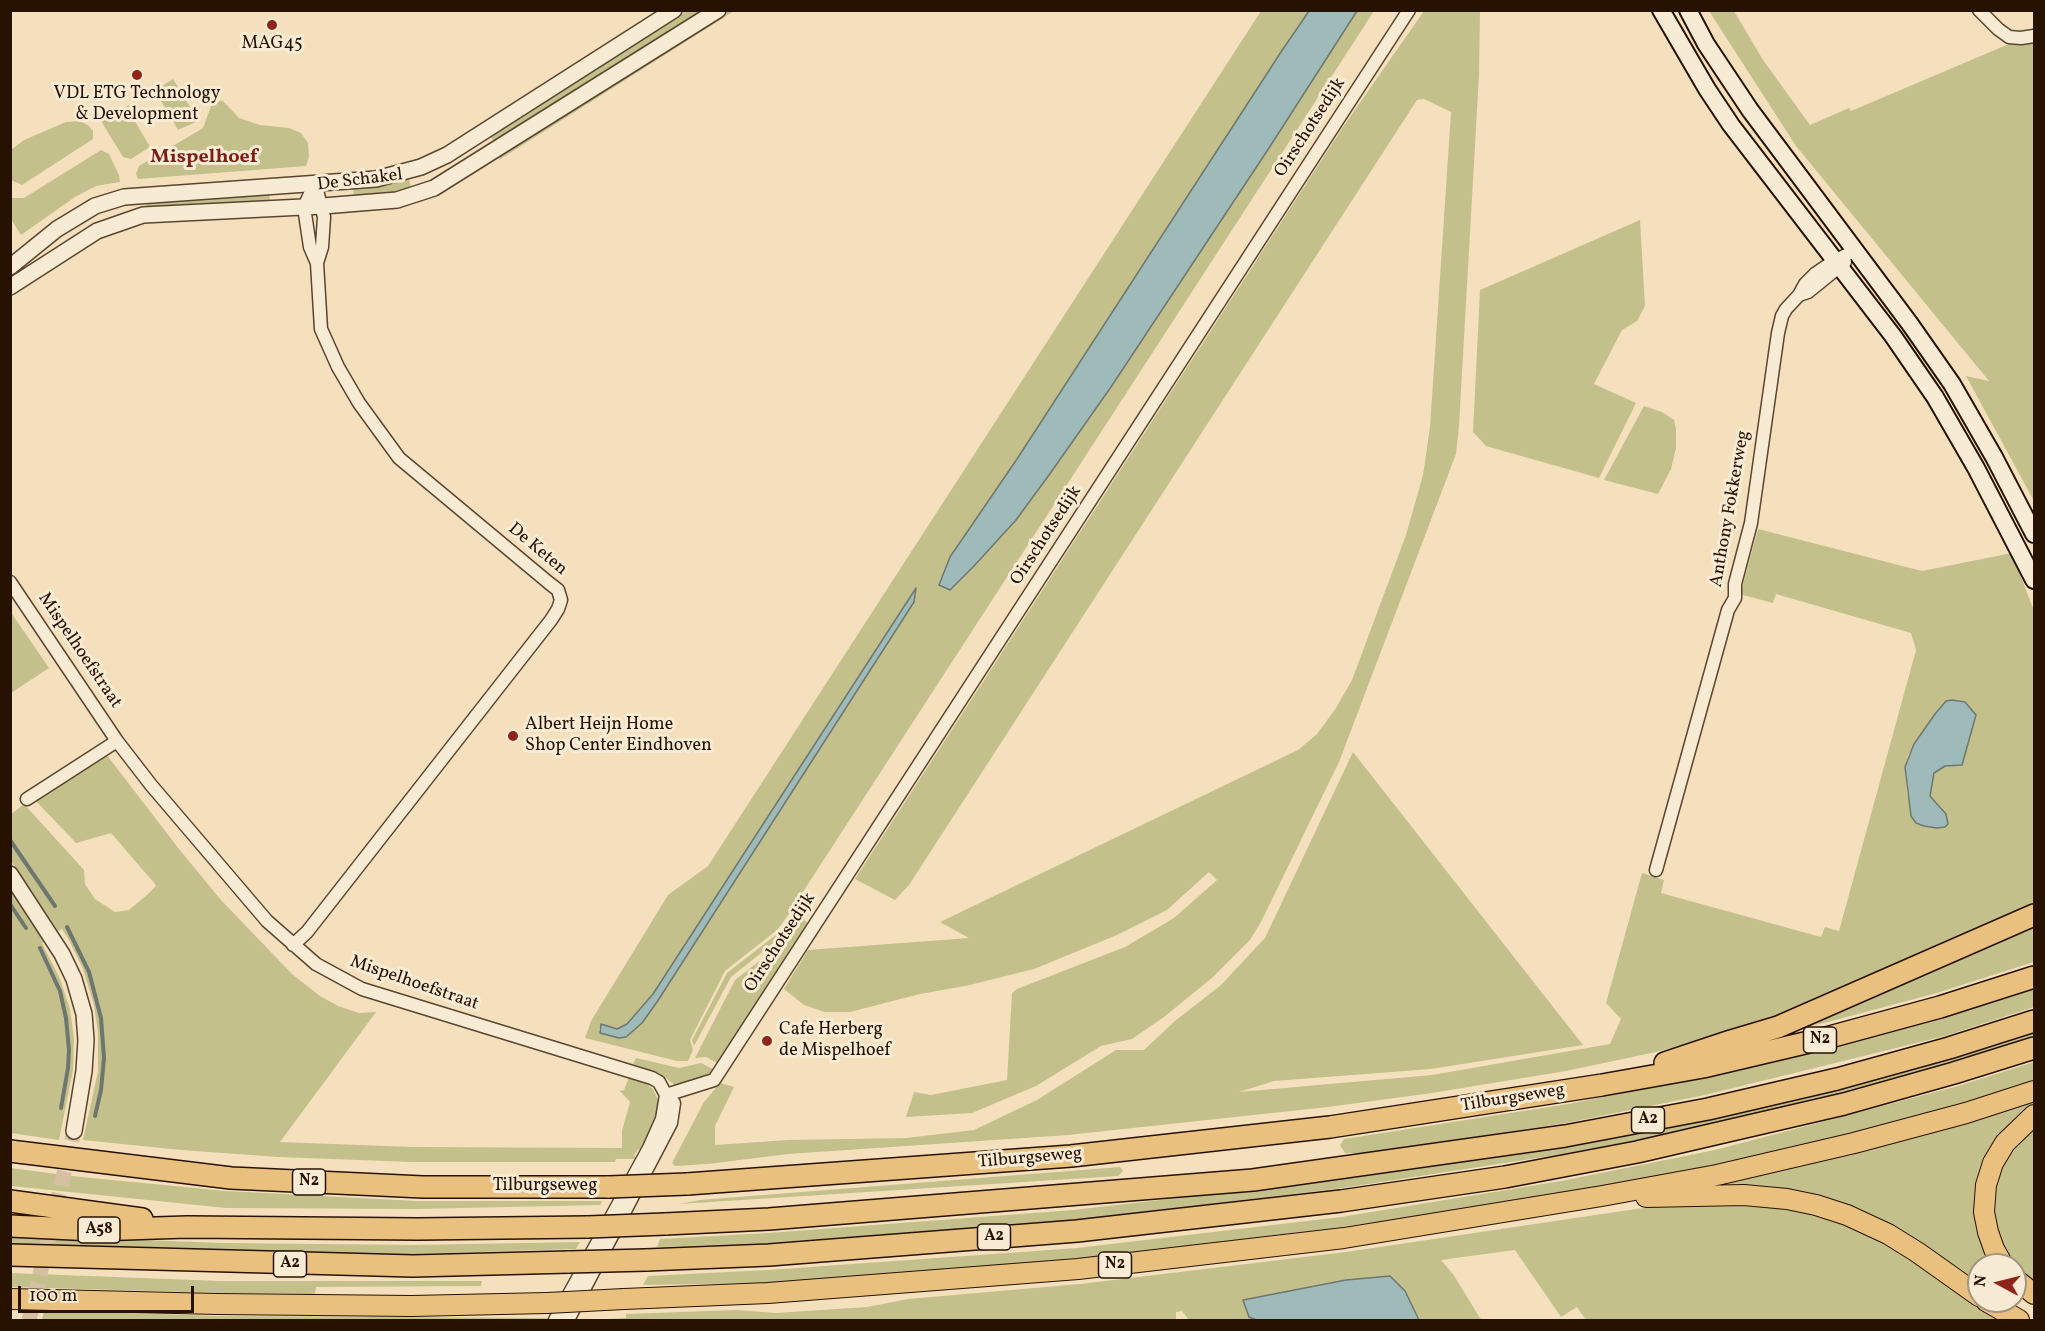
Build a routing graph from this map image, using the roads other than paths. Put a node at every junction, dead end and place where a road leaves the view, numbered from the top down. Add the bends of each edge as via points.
1 (674, 10) edge
2 (718, 10) edge
3 (1409, 10) edge
4 (1661, 10) edge
5 (1688, 10) edge
6 (1979, 10) edge
7 (2034, 36) edge
8 (315, 183) junction
9 (323, 206) junction
10 (304, 207) junction
11 (1856, 250) junction
12 (317, 263) junction
13 (1837, 264) junction
14 (10, 267) edge
15 (10, 287) edge
16 (2034, 534) edge
17 (2034, 580) edge
18 (10, 582) edge
19 (117, 741) junction
20 (27, 799) dead end
21 (1656, 870) dead end
22 (10, 874) edge
23 (2034, 915) edge
24 (293, 945) junction
25 (2034, 978) edge
26 (2034, 1022) edge
27 (2034, 1047) edge
28 (1602, 1085) junction
29 (2034, 1091) edge
30 (666, 1095) junction
31 (2034, 1115) edge
32 (74, 1131) tunnel mouth
33 (10, 1151) edge
34 (1602, 1196) junction
35 (10, 1201) edge
36 (10, 1226) edge
37 (187, 1227) junction
38 (1996, 1253) edge
39 (10, 1255) edge
40 (1967, 1287) edge
41 (10, 1299) edge
42 (551, 1312) edge
43 (568, 1320) edge

1 - 8 street, De Schakel via 447,155 421,167 376,178
2 - 9 street, De Schakel via 434,188 398,200
3 - 30 street, Oirschotsedijk via 714,1080
4 - 13 main road via 1731,125
5 - 11 main road via 1750,110
6 - 7 street via 2009,37
8 - 9 street, De Keten
8 - 10 street
8 - 14 street, De Schakel via 124,197 76,217
9 - 10 street, De Schakel
9 - 12 street, De Keten via 322,247
10 - 12 street, De Keten via 310,247
10 - 15 street, De Schakel via 143,215 97,231
11 - 13 street, Anthony Fokkerweg
11 - 16 main road via 1952,384
12 - 24 street, De Keten via 321,329 338,367 372,421 399,458 549,582 558,590 561,600 544,628 308,932
13 - 17 main road via 1935,397
13 - 21 street, Anthony Fokkerweg via 1805,284 1786,309 1778,333 1751,523 1735,598 1723,626
18 - 19 street, Mispelhoefstraat
19 - 20 street
19 - 24 street, Mispelhoefstraat via 251,903
22 - 32 street via 62,954 84,1014 84,1071
23 - 28 highway, N2 via 1778,1027
24 - 30 street, Mispelhoefstraat via 316,964 362,989 652,1078
25 - 28 highway, Tilburgseweg / N2 via 1826,1038
26 - 37 highway, A2, bridge via 1938,1052 1773,1095 1575,1134 1253,1180 665,1224 418,1229
27 - 39 highway, A2, bridge via 1833,1107 1504,1178 1077,1231 769,1255 413,1266
28 - 33 highway, Tilburgseweg / N2, bridge via 1330,1127 1082,1155 687,1184 423,1187 231,1178
29 - 34 highway, N2 via 1854,1143 1717,1175
30 - 42 street via 662,1119 649,1148
30 - 43 street via 674,1103 671,1123
31 - 38 highway via 2005,1143 1986,1185 1984,1205
34 - 40 highway, N2 via 1744,1195 1816,1205 1888,1234
34 - 42 highway, N2, bridge via 1344,1238 1078,1269 768,1293 624,1299
35 - 37 highway, A2
36 - 37 highway, A58 via 94,1230
41 - 42 highway, N2

